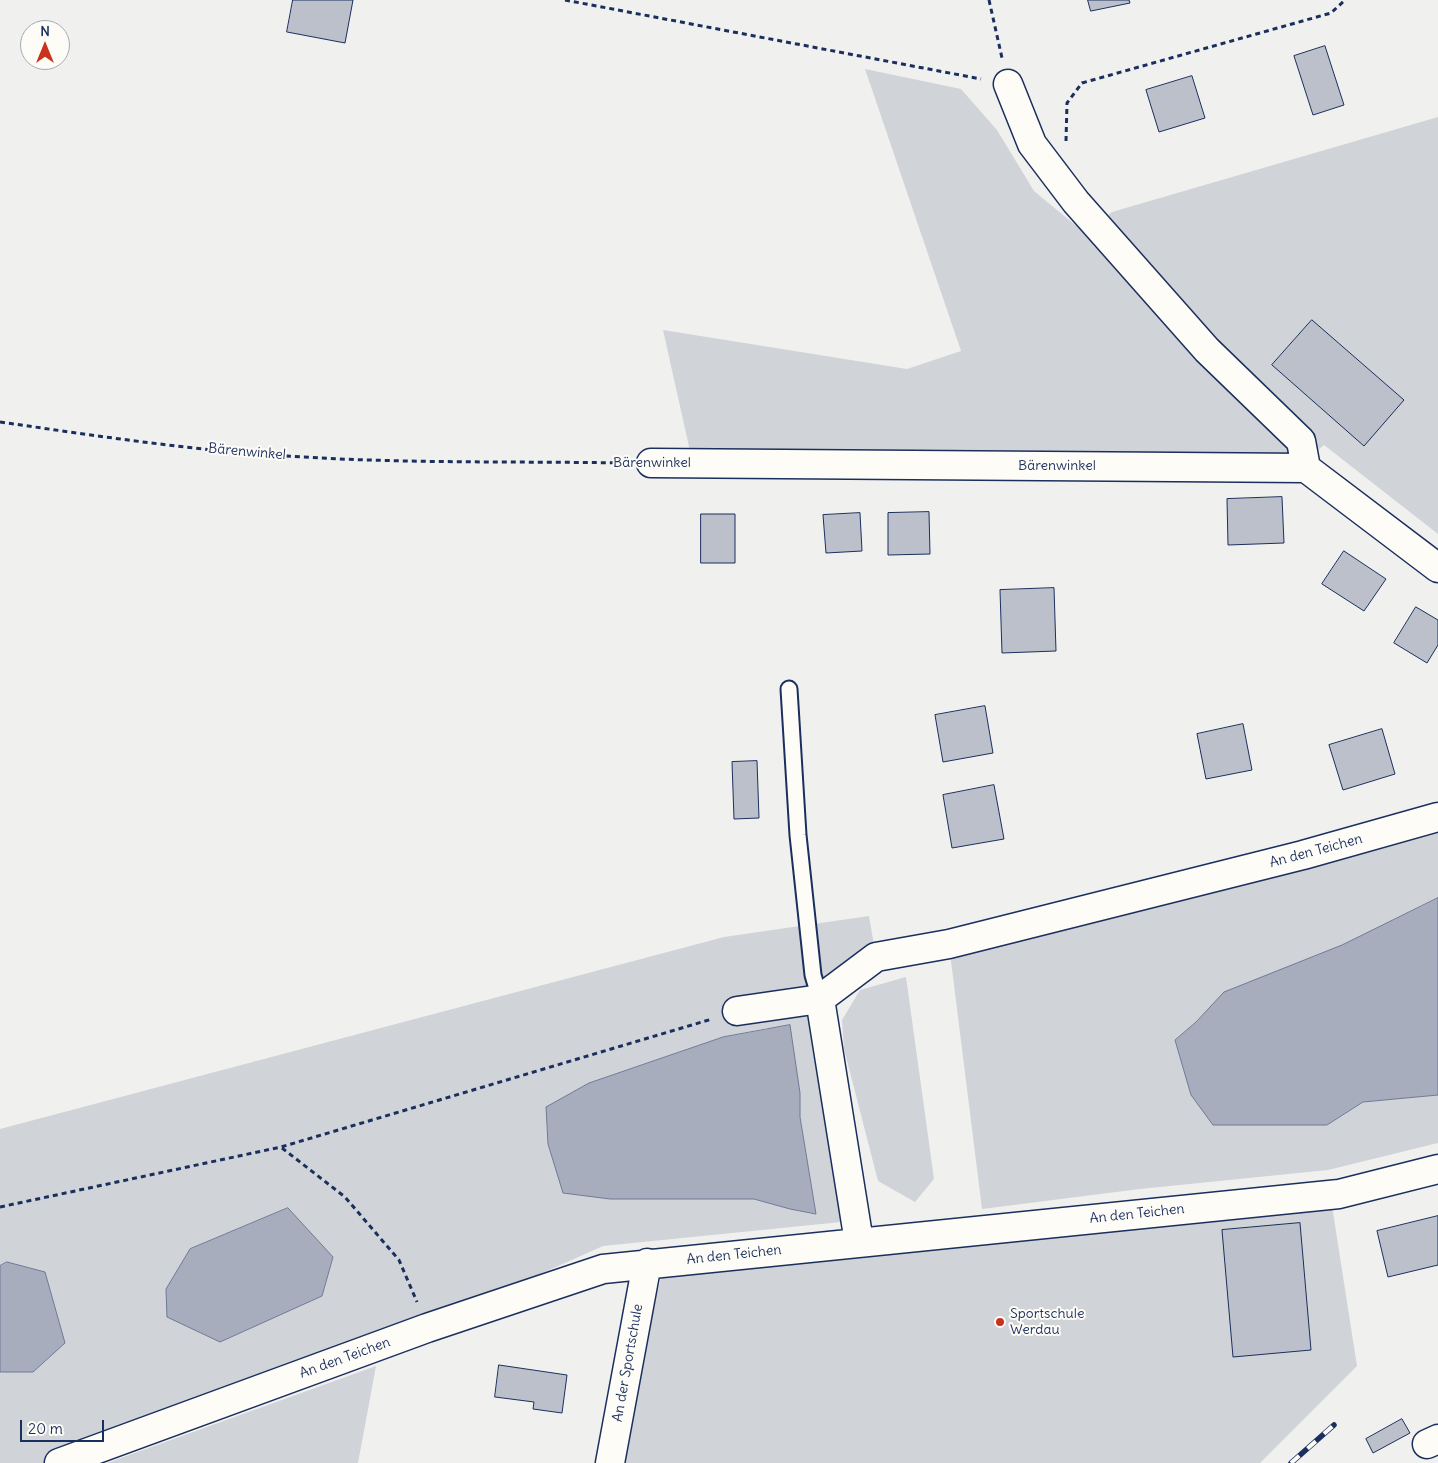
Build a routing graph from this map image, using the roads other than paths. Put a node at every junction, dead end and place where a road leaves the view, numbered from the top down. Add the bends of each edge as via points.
1 (1008, 84) road end
2 (650, 463) road end
3 (1306, 468) junction
4 (1438, 568) edge
5 (789, 689) dead end
6 (1438, 817) edge
7 (820, 999) junction
8 (737, 1011) road end
9 (1438, 1170) edge
10 (859, 1242) junction
11 (647, 1263) junction
12 (59, 1463) edge
13 (610, 1463) edge

1 - 3 street via 1032,144 1076,202 1207,350 1301,441
2 - 3 street, Bärenwinkel
3 - 4 street
5 - 7 lane via 798,835 812,966
6 - 7 street, An den Teichen via 1303,855 949,944 876,957
7 - 8 street, An den Teichen
7 - 10 street
9 - 10 street, An den Teichen via 1338,1194
10 - 11 street, An den Teichen
11 - 12 street, An den Teichen via 603,1269 427,1328
11 - 13 street, An der Sportschule

